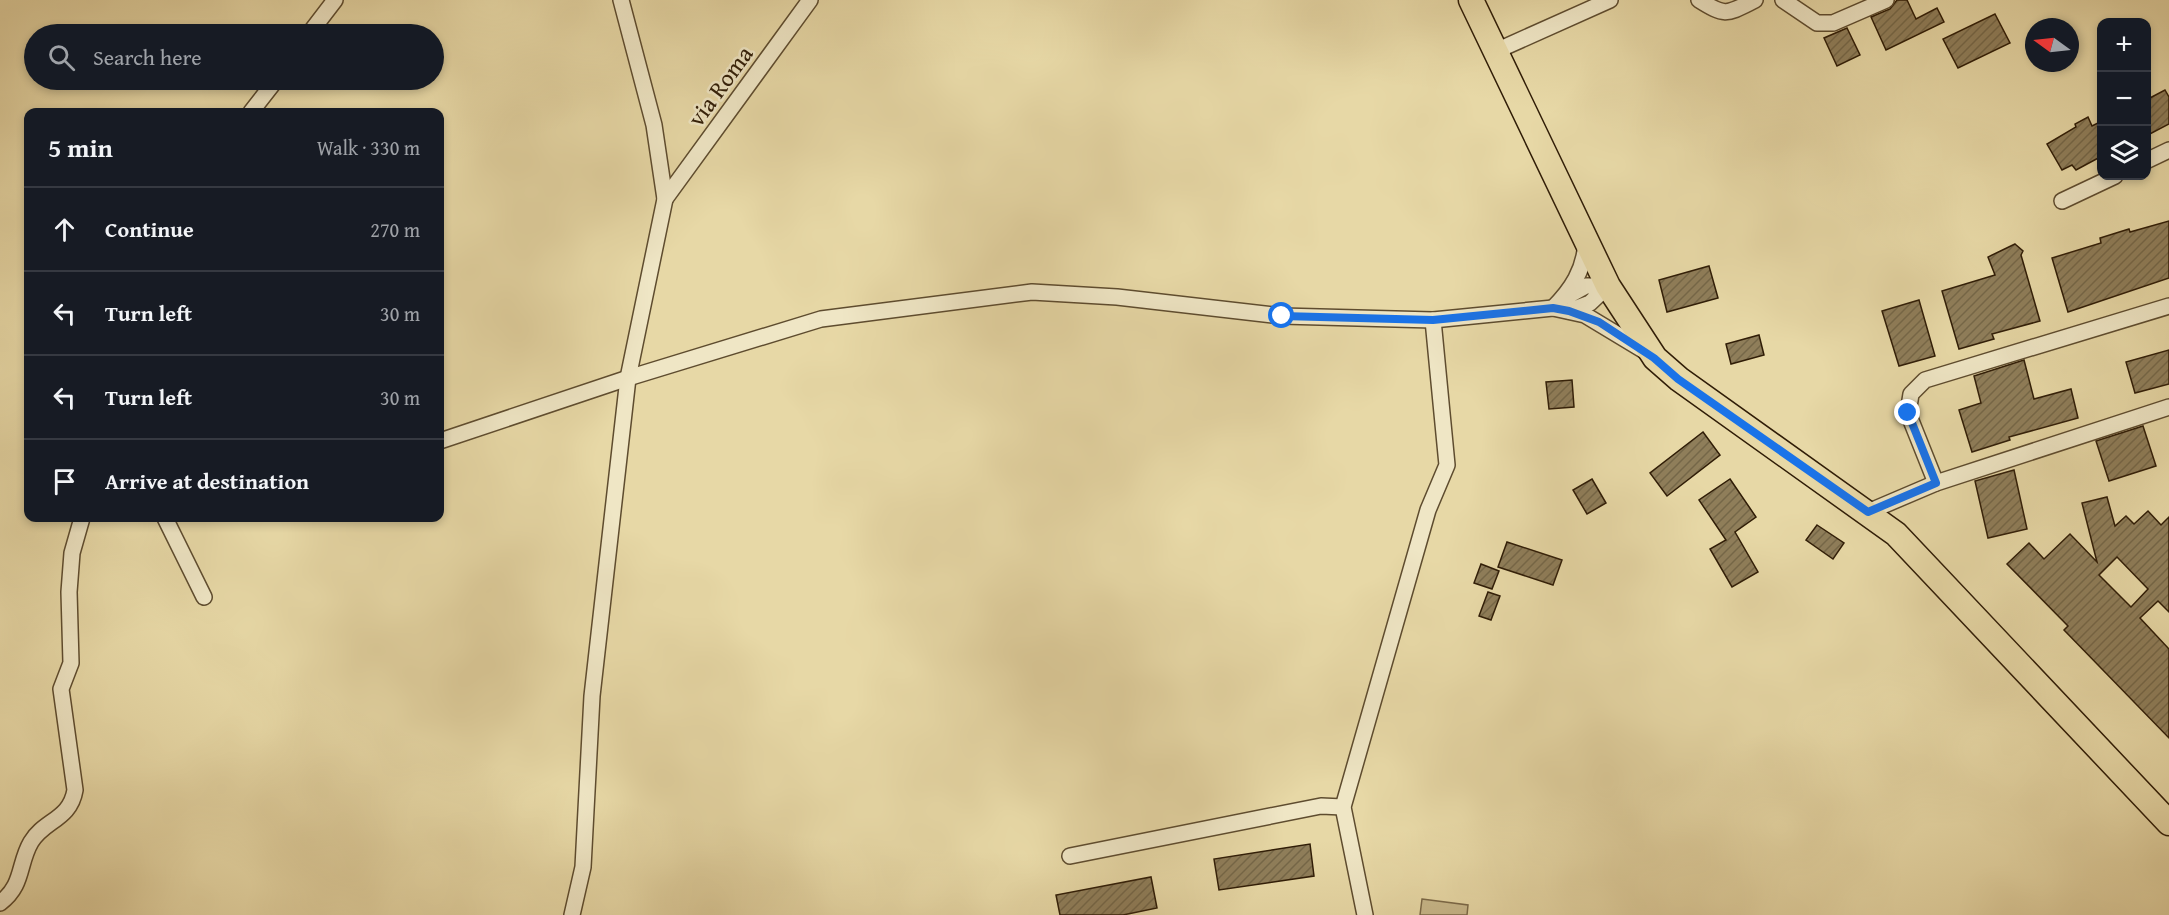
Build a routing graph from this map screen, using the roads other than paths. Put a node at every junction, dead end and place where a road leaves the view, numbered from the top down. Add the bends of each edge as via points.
1 (335, 0) edge
2 (621, 0) edge
3 (810, 0) edge
4 (1471, 0) edge
5 (1610, 0) edge
6 (1699, 0) edge
7 (1755, 0) edge
8 (1783, 0) edge
9 (1886, 0) edge
10 (317, 24) edge
11 (1496, 51) junction
12 (268, 90) edge
13 (254, 108) edge
14 (2169, 150) edge
15 (2151, 158) edge
16 (2107, 180) edge
17 (665, 199) junction
18 (2062, 201) dead end
19 (1586, 240) junction
20 (1608, 286) junction
21 (1561, 306) junction
22 (2169, 306) edge
23 (1433, 320) junction
24 (1654, 358) junction
25 (628, 378) junction
26 (2169, 407) edge
27 (444, 440) edge
28 (1936, 483) junction
29 (1868, 512) junction
30 (81, 522) edge
31 (167, 522) edge
32 (204, 597) dead end
33 (1343, 807) junction
34 (2167, 817) edge
35 (1070, 856) dead end
36 (0, 903) edge
37 (572, 915) edge
38 (1365, 915) edge

1 - 10 street
2 - 17 street via 654,125
3 - 17 street, via Roma
4 - 11 main road
5 - 11 street
6 - 7 street via 1716,12 1733,11
8 - 9 street via 1817,23 1833,23
11 - 19 main road
12 - 13 street
14 - 15 street
16 - 18 street
17 - 25 street
19 - 20 main road
19 - 21 street via 1580,275
20 - 21 street via 1590,303
20 - 24 main road
21 - 23 street
21 - 24 street via 1599,322
22 - 28 street via 1925,380 1911,394 1908,413
23 - 25 street via 1282,316 1117,297 1032,292 821,320
23 - 33 street via 1448,465 1428,510
24 - 29 main road via 1678,379
25 - 27 street
25 - 37 street via 592,696 583,867
26 - 28 street
28 - 29 street
29 - 34 main road via 1896,534
30 - 36 street via 71,563 71,663 61,689 75,790 73,804 30,844 13,892
31 - 32 street
33 - 35 street via 1321,806
33 - 38 street

